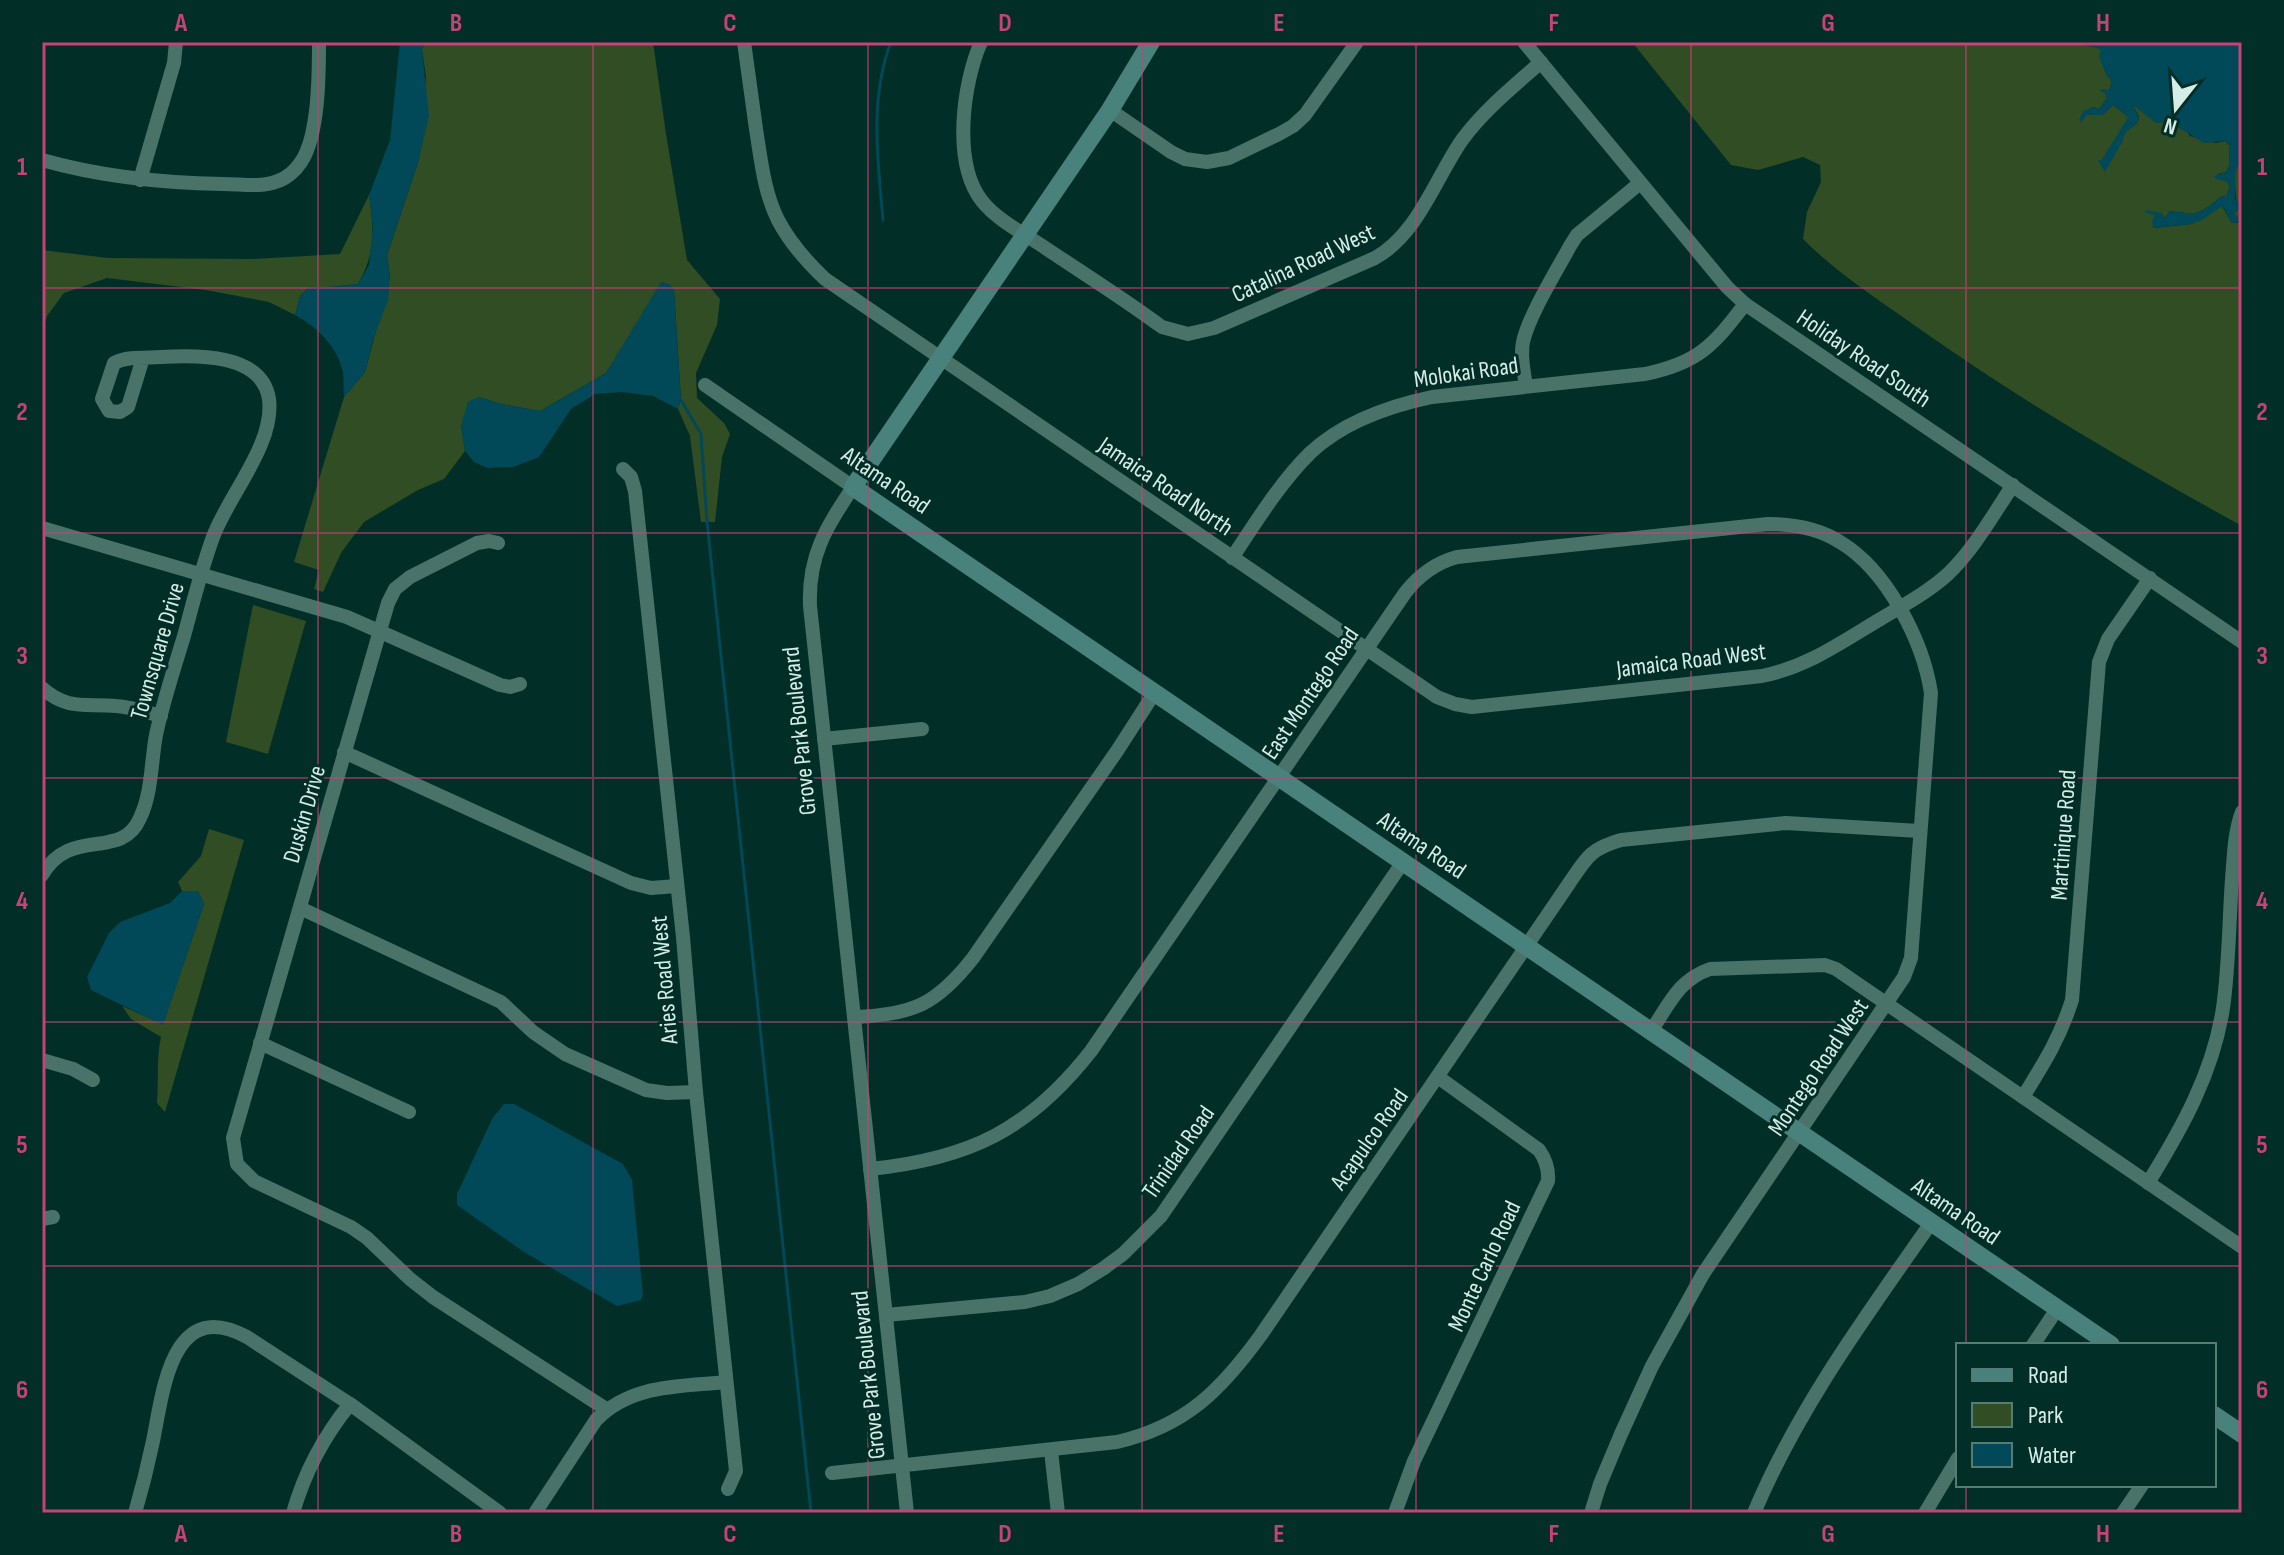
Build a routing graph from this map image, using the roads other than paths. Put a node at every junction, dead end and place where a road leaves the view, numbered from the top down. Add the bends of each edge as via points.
1 (176, 42) edge
2 (319, 42) edge
3 (744, 42) edge
4 (981, 42) edge
5 (1151, 42) edge
6 (1357, 42) edge
7 (1524, 42) edge
8 (1541, 62) junction
9 (1110, 110) junction
10 (42, 160) edge
11 (140, 180) junction
12 (1640, 183) junction
13 (1026, 235) junction
14 (1745, 304) junction
15 (143, 358) dead end
16 (940, 359) junction
17 (705, 385) dead end
18 (1526, 386) junction
19 (623, 469) dead end
20 (2013, 485) junction
21 (853, 487) junction
22 (42, 528) edge
23 (498, 543) dead end
24 (1232, 558) junction
25 (201, 574) junction
26 (2150, 578) junction
27 (1899, 608) junction
28 (379, 631) junction
29 (2242, 642) edge
30 (1366, 648) junction
31 (520, 684) dead end
32 (42, 688) edge
33 (1155, 692) junction
34 (161, 716) junction
35 (922, 729) dead end
36 (824, 739) junction
37 (344, 752) junction
38 (1279, 776) junction
39 (2242, 812) edge
40 (1919, 831) junction
41 (1403, 862) junction
42 (42, 875) edge
43 (677, 886) junction
44 (300, 908) junction
45 (1527, 946) junction
46 (1887, 1004) junction
47 (855, 1017) junction
48 (1651, 1031) junction
49 (260, 1043) junction
50 (42, 1060) edge
51 (1438, 1077) junction
52 (93, 1080) dead end
53 (696, 1092) junction
54 (2023, 1097) junction
55 (409, 1112) dead end
56 (1799, 1133) junction
57 (870, 1169) junction
58 (2148, 1183) junction
59 (1931, 1223) junction
60 (2242, 1247) edge
61 (2057, 1309) junction
62 (886, 1315) junction
63 (2034, 1343) edge
64 (2108, 1343) edge
65 (726, 1382) junction
66 (350, 1404) junction
67 (606, 1409) junction
68 (2216, 1416) edge
69 (2242, 1434) edge
70 (1051, 1451) junction
71 (1956, 1461) edge
72 (902, 1467) junction
73 (832, 1473) dead end
74 (2141, 1487) edge
75 (728, 1489) dead end
76 (135, 1513) edge
77 (293, 1513) edge
78 (500, 1513) edge
79 (535, 1513) edge
80 (907, 1513) edge
81 (1058, 1513) edge
82 (1395, 1513) edge
83 (1591, 1513) edge
84 (1754, 1513) edge
85 (1925, 1513) edge
86 (2123, 1513) edge

1 - 11 street
2 - 11 street via 315,114 306,154 290,174 259,185
3 - 16 street, Jamaica Road North via 762,169 777,219 825,279
4 - 13 street, Catalina Road West via 966,87 968,170 982,201
5 - 9 street, Grove Park Boulevard
6 - 9 street via 1305,115 1229,158 1185,159
7 - 8 street, Holiday Road South
8 - 12 street, Holiday Road South
8 - 13 street, Catalina Road West via 1478,119 1391,248 1202,332 1162,327
9 - 13 street, Grove Park Boulevard
10 - 11 street
12 - 14 street, Holiday Road South
12 - 18 street via 1570,246 1523,341
13 - 16 street, Grove Park Boulevard
14 - 18 street, Molokai Road via 1707,349 1669,369
14 - 20 street, Holiday Road South
15 - 25 street, Townsquare Drive via 195,355 224,360 260,377 266,387 269,413 261,444 218,523
16 - 21 street, Grove Park Boulevard
16 - 24 street, Jamaica Road North
17 - 21 street, Altama Road
18 - 24 street, Molokai Road via 1417,400 1350,426 1294,470
19 - 43 street, Aries Road West via 635,491
20 - 26 street, Holiday Road South
20 - 27 street, Jamaica Road West via 1948,574
21 - 33 street, Altama Road
21 - 36 street, Grove Park Boulevard via 822,537 809,585
22 - 25 street
23 - 28 street, Duskin Drive via 477,543 410,577 395,589
24 - 30 street, Jamaica Road North
25 - 28 street
25 - 34 street, Townsquare Drive
26 - 29 street, Holiday Road South
26 - 54 street, Martinique Road via 2108,639 2099,662 2072,1000 2054,1048
27 - 30 street, Jamaica Road West via 1786,671 1472,707 1437,697
27 - 30 street, East Montego Road via 1864,561 1838,540 1803,527 1768,524 1449,560 1424,572 1409,587
27 - 40 street, Montego Road West via 1922,655 1931,693
28 - 31 street via 500,685
28 - 37 street, Duskin Drive
30 - 38 street, East Montego Road
32 - 34 street via 72,705 121,706
33 - 38 street, Altama Road
33 - 47 street via 954,982 908,1010
34 - 42 street, Townsquare Drive via 148,792 134,829 115,841 69,849
35 - 36 street
36 - 47 street, Grove Park Boulevard
37 - 43 street via 631,883
37 - 44 street, Duskin Drive
38 - 41 street, Altama Road
38 - 57 street, East Montego Road via 1091,1051 1050,1098 990,1138 949,1155
39 - 58 street via 2217,1037 2194,1104
40 - 45 street, Acapulco Road via 1786,823 1621,840 1589,856
40 - 46 street, Montego Road West via 1911,958
41 - 45 street, Altama Road
41 - 62 street, Trinidad Road via 1161,1216 1123,1254 1050,1296
43 - 53 street, Aries Road West
44 - 49 street, Duskin Drive
44 - 53 street via 501,1002 565,1054 646,1090
45 - 48 street, Altama Road
45 - 51 street, Acapulco Road
46 - 48 street via 1825,965 1710,969 1684,982
46 - 54 street
46 - 56 street, Montego Road West
47 - 57 street, Grove Park Boulevard
48 - 56 street, Altama Road
49 - 55 street
49 - 67 street, Duskin Drive via 233,1138 237,1164 254,1181 351,1227 433,1297
50 - 52 street
51 - 70 street, Acapulco Road via 1261,1335 1215,1391 1171,1424 1140,1437
51 - 82 street, Monte Carlo Road via 1539,1150 1549,1173 1414,1461
53 - 65 street, Aries Road West
54 - 58 street
56 - 59 street, Altama Road
56 - 83 street, Montego Road West via 1703,1274 1652,1366
57 - 62 street, Grove Park Boulevard
58 - 60 street
59 - 61 street, Altama Road
59 - 84 street via 1805,1411
61 - 63 street
61 - 64 street, Altama Road
62 - 72 street, Grove Park Boulevard
65 - 67 street via 642,1392
65 - 75 street, Aries Road West via 736,1471
66 - 76 street via 238,1332 200,1330 174,1353
66 - 77 street via 311,1465
66 - 78 street
67 - 79 street
68 - 69 street
70 - 72 street, Acapulco Road
70 - 81 street
71 - 85 street
72 - 73 street, Acapulco Road
72 - 80 street, Grove Park Boulevard
74 - 86 street

